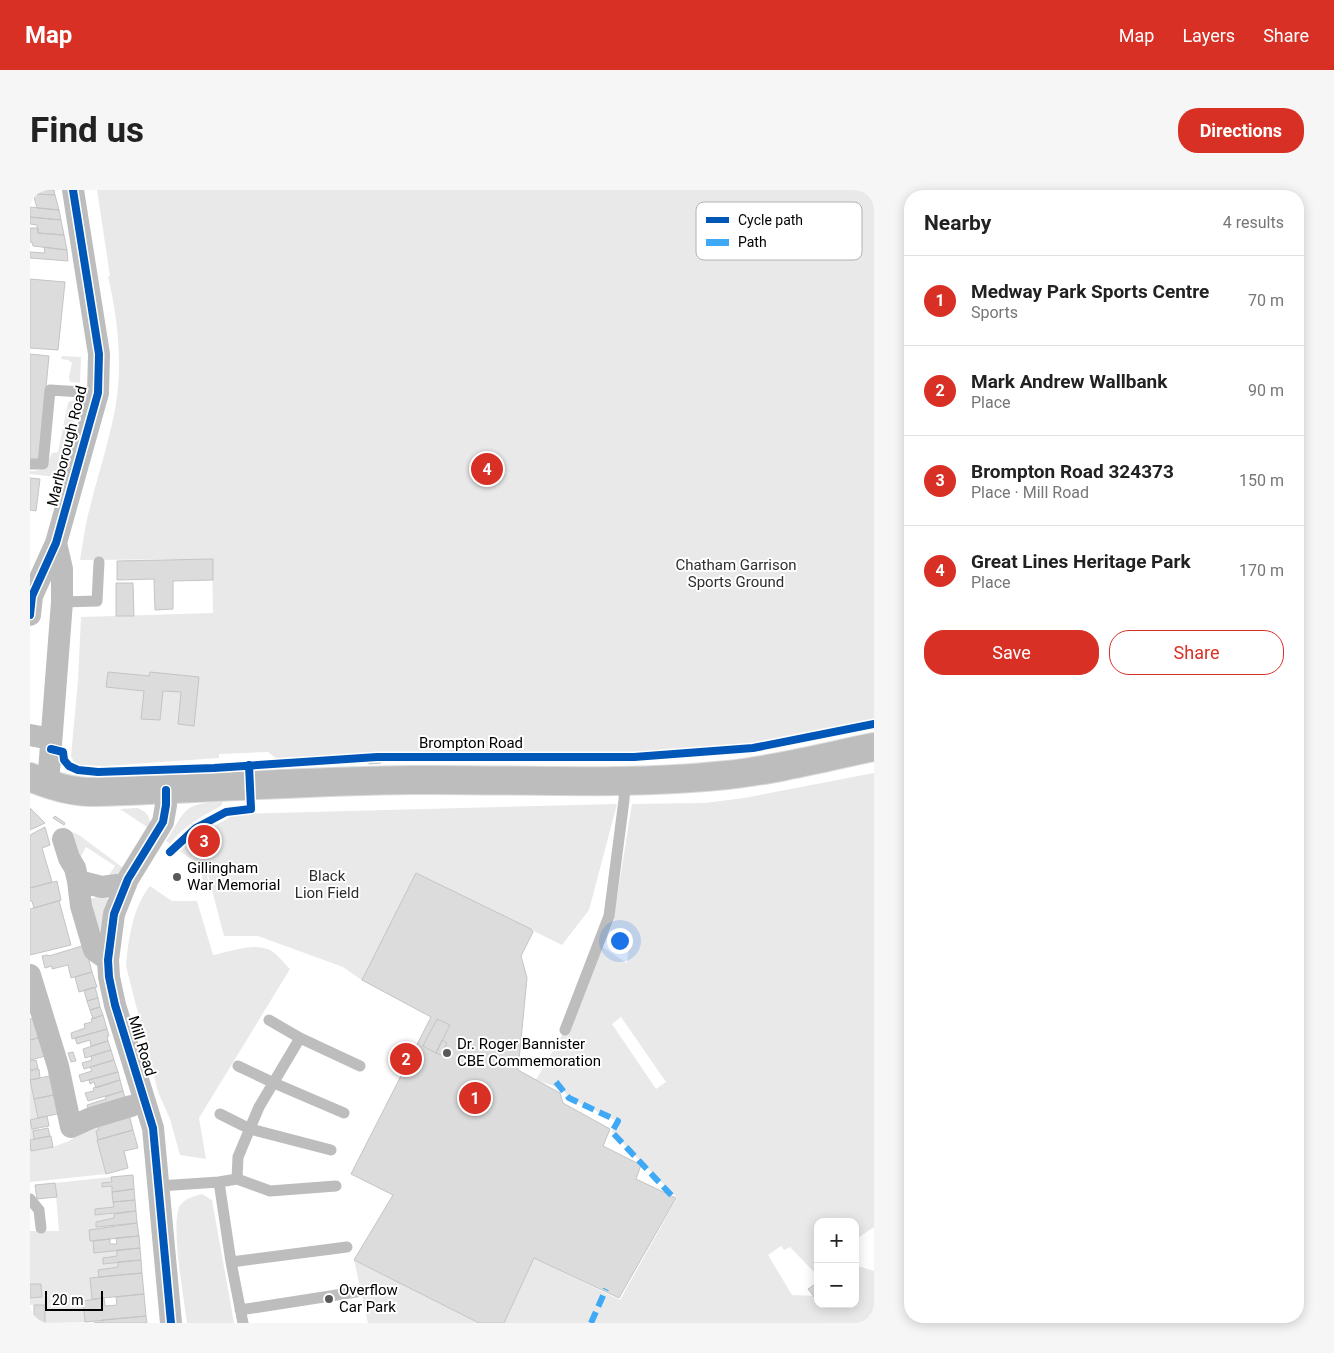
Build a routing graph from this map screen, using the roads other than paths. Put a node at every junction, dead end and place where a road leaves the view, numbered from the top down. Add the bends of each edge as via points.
1 (73, 190) edge
2 (98, 394) junction
3 (30, 464) edge
4 (56, 543) junction
5 (99, 562) dead end
6 (62, 602) junction
7 (30, 615) edge
8 (41, 737) edge
9 (874, 747) edge
10 (625, 780) junction
11 (39, 781) edge
12 (166, 790) junction
13 (63, 839) dead end
14 (78, 881) junction
15 (124, 888) junction
16 (108, 960) junction
17 (30, 975) edge
18 (269, 1020) dead end
19 (564, 1030) dead end
20 (300, 1038) junction
21 (238, 1066) dead end
22 (360, 1066) dead end
23 (274, 1083) junction
24 (131, 1106) dead end
25 (344, 1113) dead end
26 (220, 1114) dead end
27 (250, 1129) junction
28 (331, 1150) dead end
29 (237, 1179) junction
30 (219, 1182) junction
31 (159, 1186) junction
32 (336, 1186) dead end
33 (30, 1199) edge
34 (41, 1228) dead end
35 (347, 1247) dead end
36 (231, 1262) junction
37 (356, 1292) dead end
38 (240, 1310) junction
39 (171, 1323) edge
40 (243, 1323) edge

1 - 2 street, Marlborough Road via 99,354
2 - 3 lane via 50,390 43,464
2 - 4 street, Marlborough Road
4 - 6 street, Marlborough Road via 62,569
4 - 7 street, Marlborough Road via 32,596
5 - 6 lane via 97,601
6 - 8 street, Marlborough Road
8 - 11 street, Marlborough Road
9 - 10 main road via 728,775
10 - 12 main road via 411,780
10 - 19 lane via 609,916
11 - 12 main road via 75,792
12 - 15 street, Mill Road via 163,822
13 - 14 street
14 - 15 street
14 - 16 street via 81,906 94,950
15 - 16 street, Mill Road via 112,925
16 - 31 street, Mill Road via 115,1005 153,1128
17 - 24 street via 58,1066 71,1127
18 - 20 lane
20 - 22 lane
20 - 23 lane
21 - 23 lane
23 - 25 lane
23 - 27 lane
26 - 27 lane
27 - 28 lane
27 - 29 lane via 238,1157
29 - 30 lane
29 - 32 lane via 270,1191
30 - 31 lane
30 - 36 lane
31 - 39 street, Mill Road
33 - 34 lane via 39,1210
35 - 36 lane
36 - 38 lane
37 - 38 lane
38 - 40 lane

